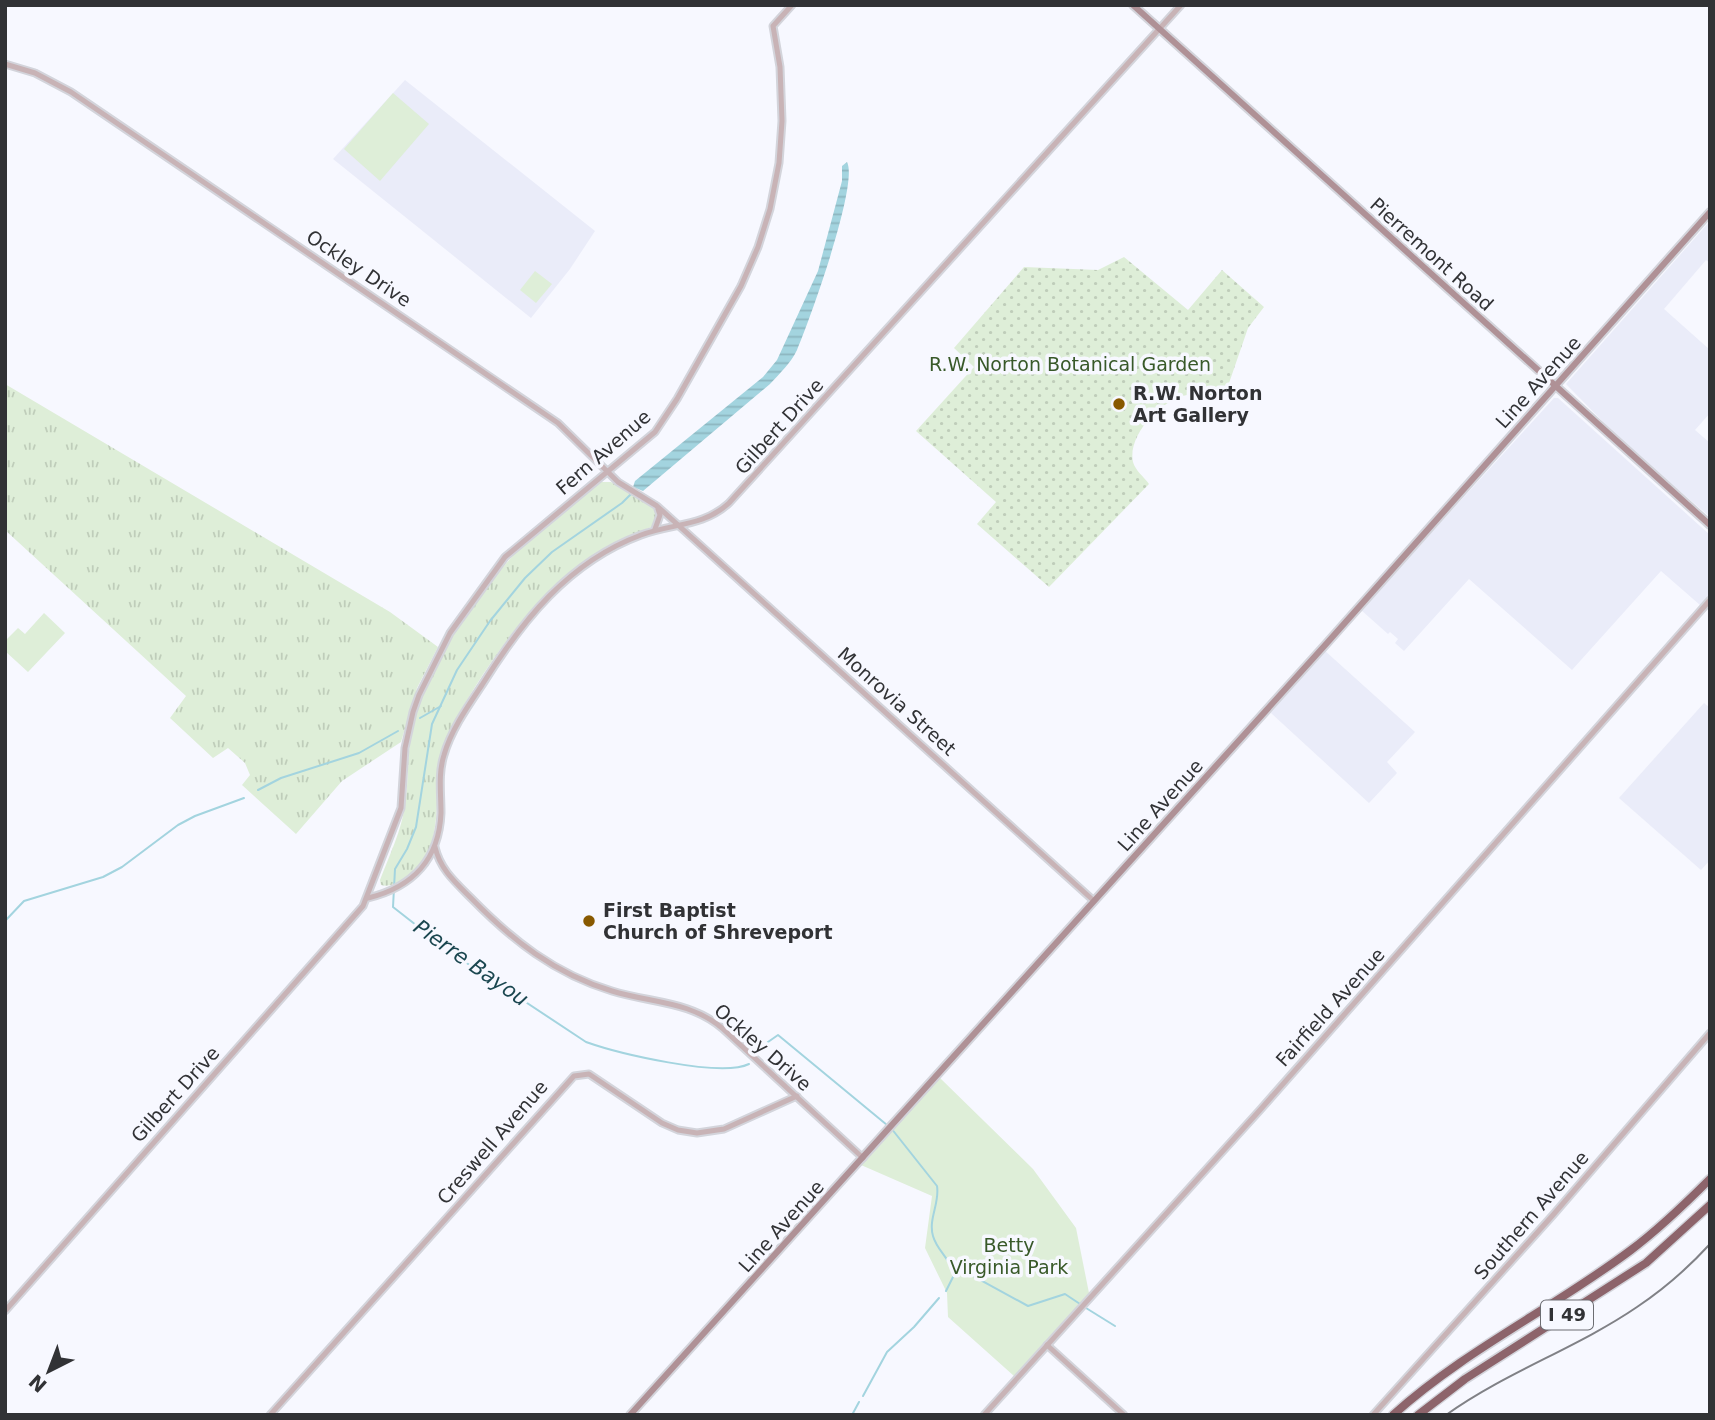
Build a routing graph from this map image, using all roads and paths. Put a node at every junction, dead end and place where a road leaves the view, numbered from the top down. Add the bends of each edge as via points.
1 (792, 5) edge
2 (1133, 5) edge
3 (1181, 5) edge
4 (1160, 29) junction
5 (5, 64) edge
6 (1710, 212) edge
7 (1555, 386) junction
8 (607, 472) junction
9 (654, 504) junction
10 (677, 525) junction
11 (1710, 525) edge
12 (654, 530) junction
13 (1710, 603) edge
14 (435, 847) junction
15 (368, 898) junction
16 (1094, 901) junction
17 (1710, 1033) edge
18 (797, 1096) junction
19 (863, 1158) junction
20 (1710, 1178) edge
21 (1710, 1205) edge
22 (5, 1311) edge
23 (1047, 1345) junction
24 (270, 1415) edge
25 (630, 1415) edge
26 (985, 1415) edge
27 (1124, 1415) edge
28 (1373, 1415) edge
29 (1393, 1415) edge
30 (1418, 1415) edge

1 - 8 street, Fern Avenue via 773,26 782,140 758,247 663,422
2 - 4 main road, Pierremont Road
3 - 4 street, Gilbert Drive
4 - 7 main road, Pierremont Road
4 - 10 street, Gilbert Drive via 735,497 707,519
5 - 8 street, Ockley Drive via 63,87 544,412
6 - 7 main road, Line Avenue
7 - 11 main road, Pierremont Road
7 - 16 main road, Line Avenue
8 - 9 street, Ockley Drive
8 - 15 street, Fern Avenue via 505,557 450,633 413,712 401,808
9 - 10 street, Ockley Drive
9 - 12 street via 660,515
10 - 12 street, Gilbert Drive
10 - 16 street, Monrovia Street
12 - 14 street, Gilbert Drive via 592,559 554,589 523,624 448,743 441,768 441,816
13 - 23 street, Fairfield Avenue
14 - 15 street via 423,868 396,887
14 - 18 street, Ockley Drive via 447,873 536,956 594,985 681,1005 706,1016
15 - 22 street, Gilbert Drive
16 - 19 main road, Line Avenue
17 - 28 street, Southern Avenue
18 - 19 street, Ockley Drive
18 - 24 street, Creswell Avenue via 724,1129 697,1133 662,1123 589,1074 574,1076
19 - 25 main road, Line Avenue
20 - 29 highway, I 49 via 1630,1251 1452,1367
21 - 30 highway, I 49 via 1646,1262 1465,1379
23 - 26 street, Fairfield Avenue
23 - 27 street

